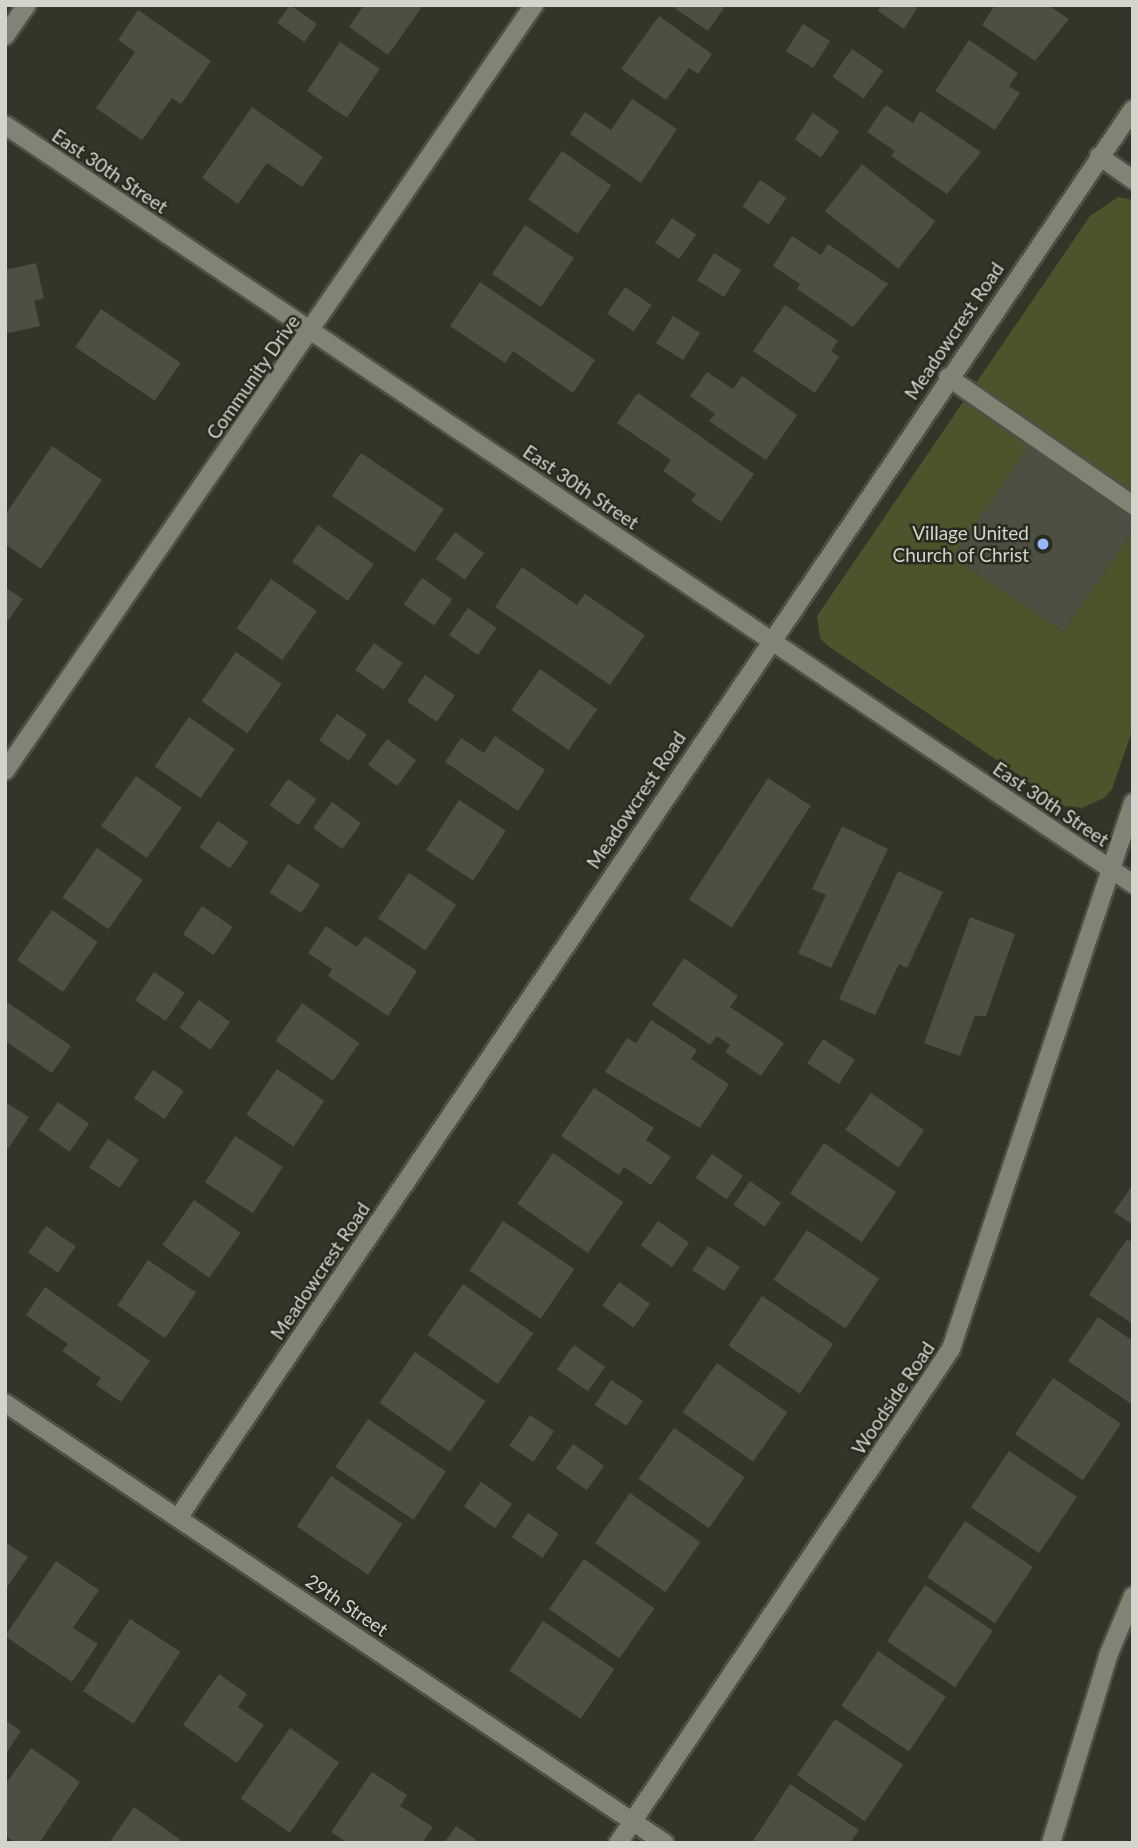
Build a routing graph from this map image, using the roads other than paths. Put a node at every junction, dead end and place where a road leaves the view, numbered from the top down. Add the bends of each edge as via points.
1 (27, 5) edge
2 (534, 5) edge
3 (5, 36) edge
4 (1133, 109) edge
5 (5, 125) edge
6 (1098, 156) junction
7 (1133, 180) edge
8 (310, 332) junction
9 (948, 377) junction
10 (1133, 505) edge
11 (770, 639) junction
12 (5, 771) edge
13 (1133, 803) edge
14 (1112, 871) junction
15 (1133, 884) edge
16 (5, 1403) edge
17 (178, 1518) junction
18 (1133, 1596) edge
19 (633, 1821) junction
20 (618, 1843) edge
21 (665, 1843) edge
22 (1051, 1843) edge

1 - 3 street
2 - 8 street, Community Drive
4 - 6 street, Meadowcrest Road
5 - 8 street, East 30th Street
6 - 7 street
6 - 9 street, Meadowcrest Road
8 - 11 street, East 30th Street
8 - 12 street, Community Drive
9 - 10 street
9 - 11 street, Meadowcrest Road
11 - 14 street, East 30th Street
11 - 17 street, Meadowcrest Road
13 - 14 street, Woodside Road
14 - 15 street, East 30th Street
14 - 19 street, Woodside Road via 951,1349
16 - 17 street, 29th Street
17 - 19 street, 29th Street
18 - 22 street via 1108,1656
19 - 20 street, Woodside Road
19 - 21 street, 29th Street

